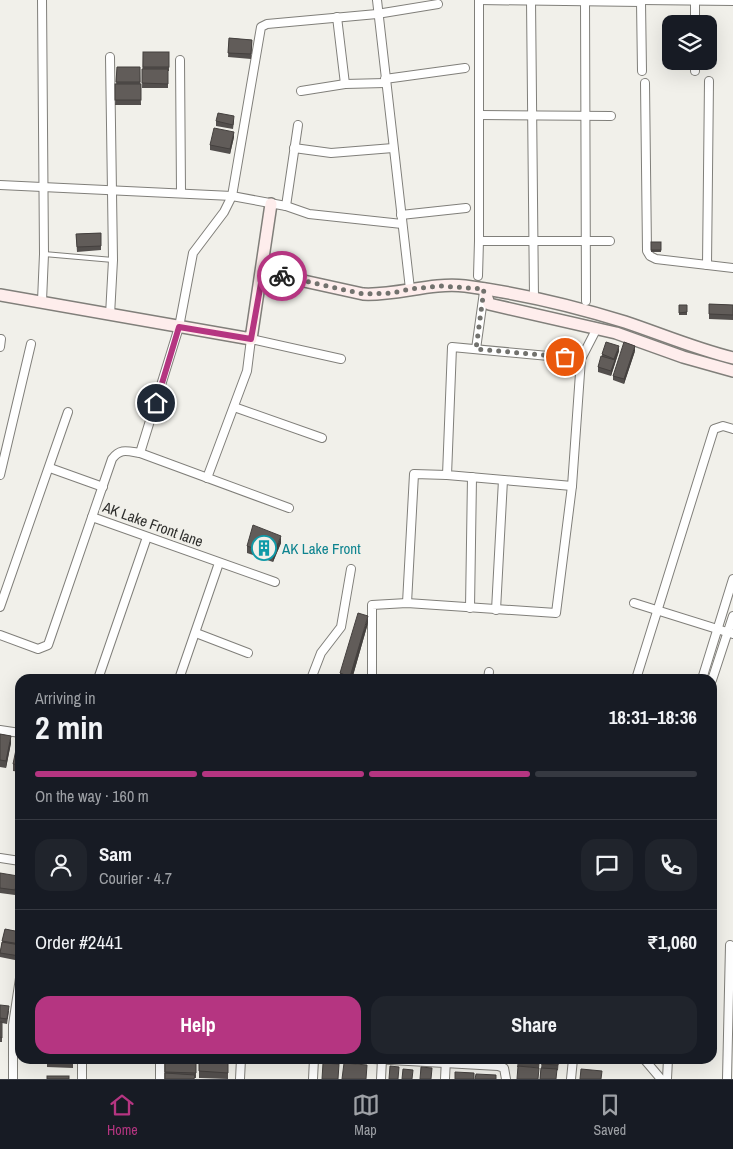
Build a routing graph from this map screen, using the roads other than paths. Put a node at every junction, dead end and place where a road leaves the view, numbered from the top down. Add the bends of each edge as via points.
1 (42, 0) edge
2 (377, 0) edge
3 (479, 0) edge
4 (532, 0) edge
5 (585, 0) edge
6 (695, 0) edge
7 (641, 1) edge
8 (733, 1) edge
9 (438, 4) dead end
10 (377, 14) junction
11 (695, 15) edge
12 (337, 16) junction
13 (110, 57) dead end
14 (180, 60) dead end
15 (465, 68) dead end
16 (642, 71) dead end
17 (385, 81) junction
18 (709, 81) dead end
19 (646, 82) dead end
20 (345, 84) junction
21 (301, 91) dead end
22 (480, 115) junction
23 (532, 115) junction
24 (585, 116) junction
25 (611, 116) dead end
26 (298, 125) dead end
27 (294, 148) junction
28 (393, 148) junction
29 (0, 185) edge
30 (43, 188) junction
31 (112, 190) junction
32 (181, 192) junction
33 (232, 196) junction
34 (272, 204) junction
35 (286, 206) junction
36 (466, 208) dead end
37 (401, 216) junction
38 (402, 224) junction
39 (479, 241) junction
40 (586, 241) junction
41 (610, 241) dead end
42 (533, 242) junction
43 (44, 254) junction
44 (113, 260) junction
45 (707, 265) junction
46 (733, 268) edge
47 (263, 272) junction
48 (478, 276) dead end
49 (410, 289) junction
50 (484, 289) junction
51 (0, 295) edge
52 (534, 299) junction
53 (42, 301) junction
54 (586, 301) dead end
55 (110, 315) junction
56 (602, 316) junction
57 (179, 327) junction
58 (598, 328) junction
59 (251, 339) junction
60 (31, 344) dead end
61 (476, 349) junction
62 (733, 358) edge
63 (341, 359) dead end
64 (581, 359) junction
65 (733, 371) edge
66 (234, 407) junction
67 (68, 412) dead end
68 (733, 429) edge
69 (322, 438) dead end
70 (0, 439) edge
71 (10, 441) junction
72 (140, 453) junction
73 (50, 468) junction
74 (0, 475) edge
75 (447, 475) junction
76 (207, 478) junction
77 (472, 478) junction
78 (503, 480) junction
79 (572, 486) junction
80 (103, 487) junction
81 (289, 508) dead end
82 (92, 517) junction
83 (147, 537) junction
84 (219, 564) junction
85 (351, 570) dead end
86 (733, 579) edge
87 (275, 582) dead end
88 (407, 603) junction
89 (634, 603) dead end
90 (0, 607) edge
91 (470, 608) junction
92 (496, 610) junction
93 (658, 610) junction
94 (733, 616) edge
95 (717, 629) junction
96 (196, 633) junction
97 (730, 633) edge
98 (0, 635) edge
99 (248, 652) dead end
100 (100, 674) edge
101 (181, 674) edge
102 (313, 674) edge
103 (372, 674) edge
104 (638, 674) edge
105 (704, 674) edge
106 (714, 674) edge
107 (0, 730) edge
108 (15, 732) edge
109 (0, 858) edge
110 (15, 860) edge
111 (730, 945) dead end
112 (15, 1052) edge
113 (82, 1064) edge
114 (160, 1064) edge
115 (241, 1064) edge
116 (314, 1064) edge
117 (382, 1064) edge
118 (446, 1064) edge
119 (477, 1064) edge
120 (572, 1064) edge
121 (648, 1064) edge
122 (655, 1064) edge
123 (668, 1064) edge
124 (654, 1071) junction
125 (13, 1079) edge
126 (82, 1079) edge
127 (160, 1079) edge
128 (240, 1079) edge
129 (313, 1079) edge
130 (381, 1079) edge
131 (445, 1079) edge
132 (506, 1079) edge
133 (571, 1079) edge
134 (661, 1079) edge
135 (667, 1079) edge
136 (726, 1079) edge

1 - 30 street
2 - 10 street
3 - 4 street
3 - 22 street
4 - 5 street
4 - 23 street
5 - 7 street
5 - 24 street
6 - 7 street
6 - 8 street
6 - 11 street
7 - 16 street
9 - 10 street
10 - 12 street
10 - 17 street
12 - 20 street
12 - 33 street via 261,27
13 - 31 street
14 - 32 street
15 - 17 street
17 - 20 street
17 - 28 street
18 - 45 street
19 - 45 street via 647,251 656,259
20 - 21 street
22 - 23 street
22 - 39 street
23 - 24 street
23 - 42 street
24 - 25 street
24 - 40 street
26 - 27 street
27 - 28 street via 331,154
27 - 35 street
28 - 37 street
29 - 30 street
30 - 31 street
30 - 43 street
31 - 32 street
31 - 44 street
32 - 33 street
33 - 34 street
33 - 57 street via 193,253
34 - 35 street
34 - 47 street
35 - 38 street via 309,214
36 - 37 street
37 - 38 street
38 - 49 street
39 - 42 street
39 - 48 street
40 - 41 street
40 - 42 street
40 - 54 street
42 - 52 street
43 - 44 lane
43 - 53 street
44 - 55 street
45 - 46 street
47 - 49 street via 363,294
47 - 59 street
49 - 50 street via 463,286
50 - 52 street
50 - 58 street via 489,304
50 - 61 street
51 - 53 street
52 - 56 street
53 - 55 street
55 - 57 street
56 - 58 street
56 - 62 street
57 - 59 street
57 - 72 street
58 - 64 street
58 - 65 street
59 - 63 street
59 - 66 street via 247,371
60 - 71 street
61 - 64 street
61 - 75 street via 452,347
64 - 79 street
66 - 69 street
66 - 76 street
67 - 73 street
68 - 93 street via 723,426 714,429
70 - 71 street
71 - 74 street
72 - 76 street
72 - 80 street, AK Lake Front lane via 124,450 117,453
73 - 80 street
73 - 90 street
75 - 77 street
75 - 88 street via 414,474
76 - 81 street
77 - 78 street
77 - 91 street
78 - 79 street
78 - 92 street
79 - 92 street via 556,613
80 - 82 street, AK Lake Front lane
82 - 83 street, AK Lake Front lane
82 - 98 street via 48,645 38,649
83 - 84 street, AK Lake Front lane
83 - 100 street
84 - 87 street, AK Lake Front lane
84 - 96 street
85 - 102 street via 341,627 321,653
86 - 95 street
88 - 91 street
88 - 103 street via 372,605
89 - 93 street
91 - 92 street
93 - 95 street
93 - 104 street
94 - 97 street
95 - 97 street
95 - 105 street
96 - 99 street
96 - 101 street
97 - 106 street
107 - 108 street
109 - 110 street
111 - 136 street
112 - 125 street
113 - 126 street
114 - 127 street
115 - 128 street
116 - 129 street
117 - 130 street
118 - 131 street
119 - 132 street via 504,1068
120 - 133 street
121 - 124 street
122 - 124 street
123 - 135 street
124 - 134 street

